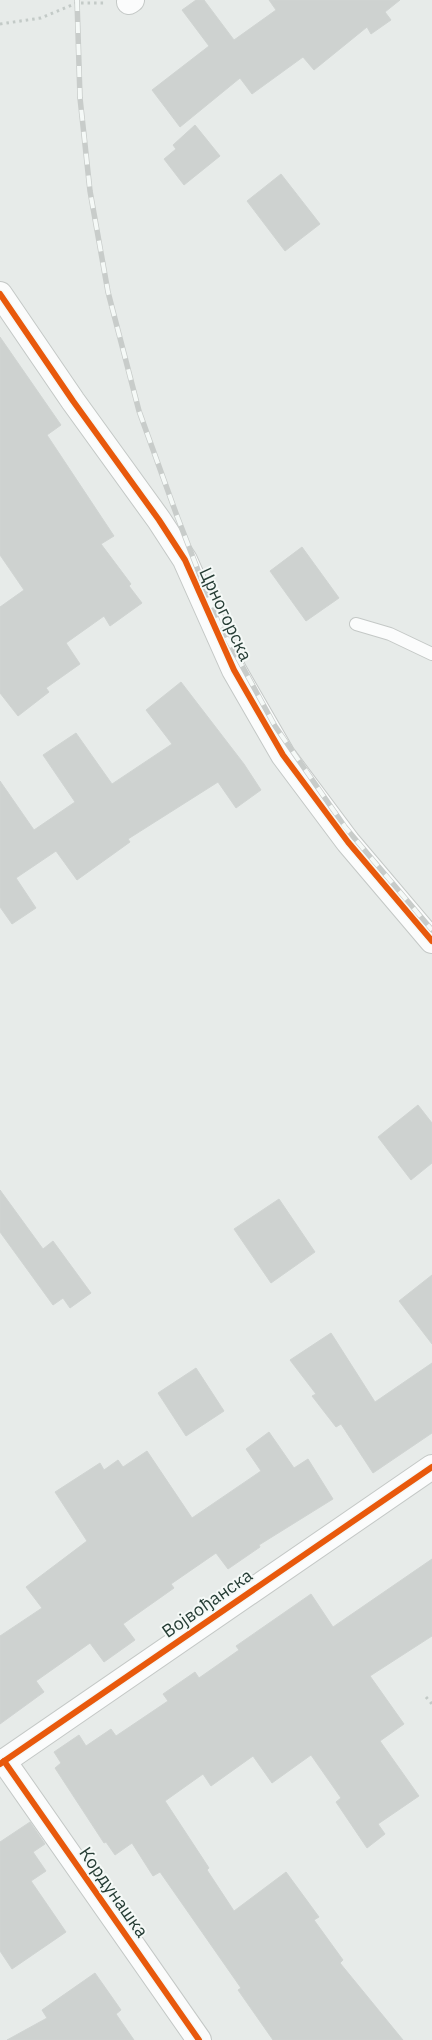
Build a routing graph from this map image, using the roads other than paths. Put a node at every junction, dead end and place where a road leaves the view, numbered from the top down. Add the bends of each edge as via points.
1 (0, 294) edge
2 (356, 624) dead end
3 (432, 654) edge
4 (432, 941) edge
5 (432, 1467) edge
6 (2, 1763) edge
7 (199, 2040) edge

1 - 4 street, Црногорска via 185,560 234,670 283,755 348,842
2 - 3 lane via 390,634
5 - 6 street, Војвођанска
6 - 7 street, Кордунашка

